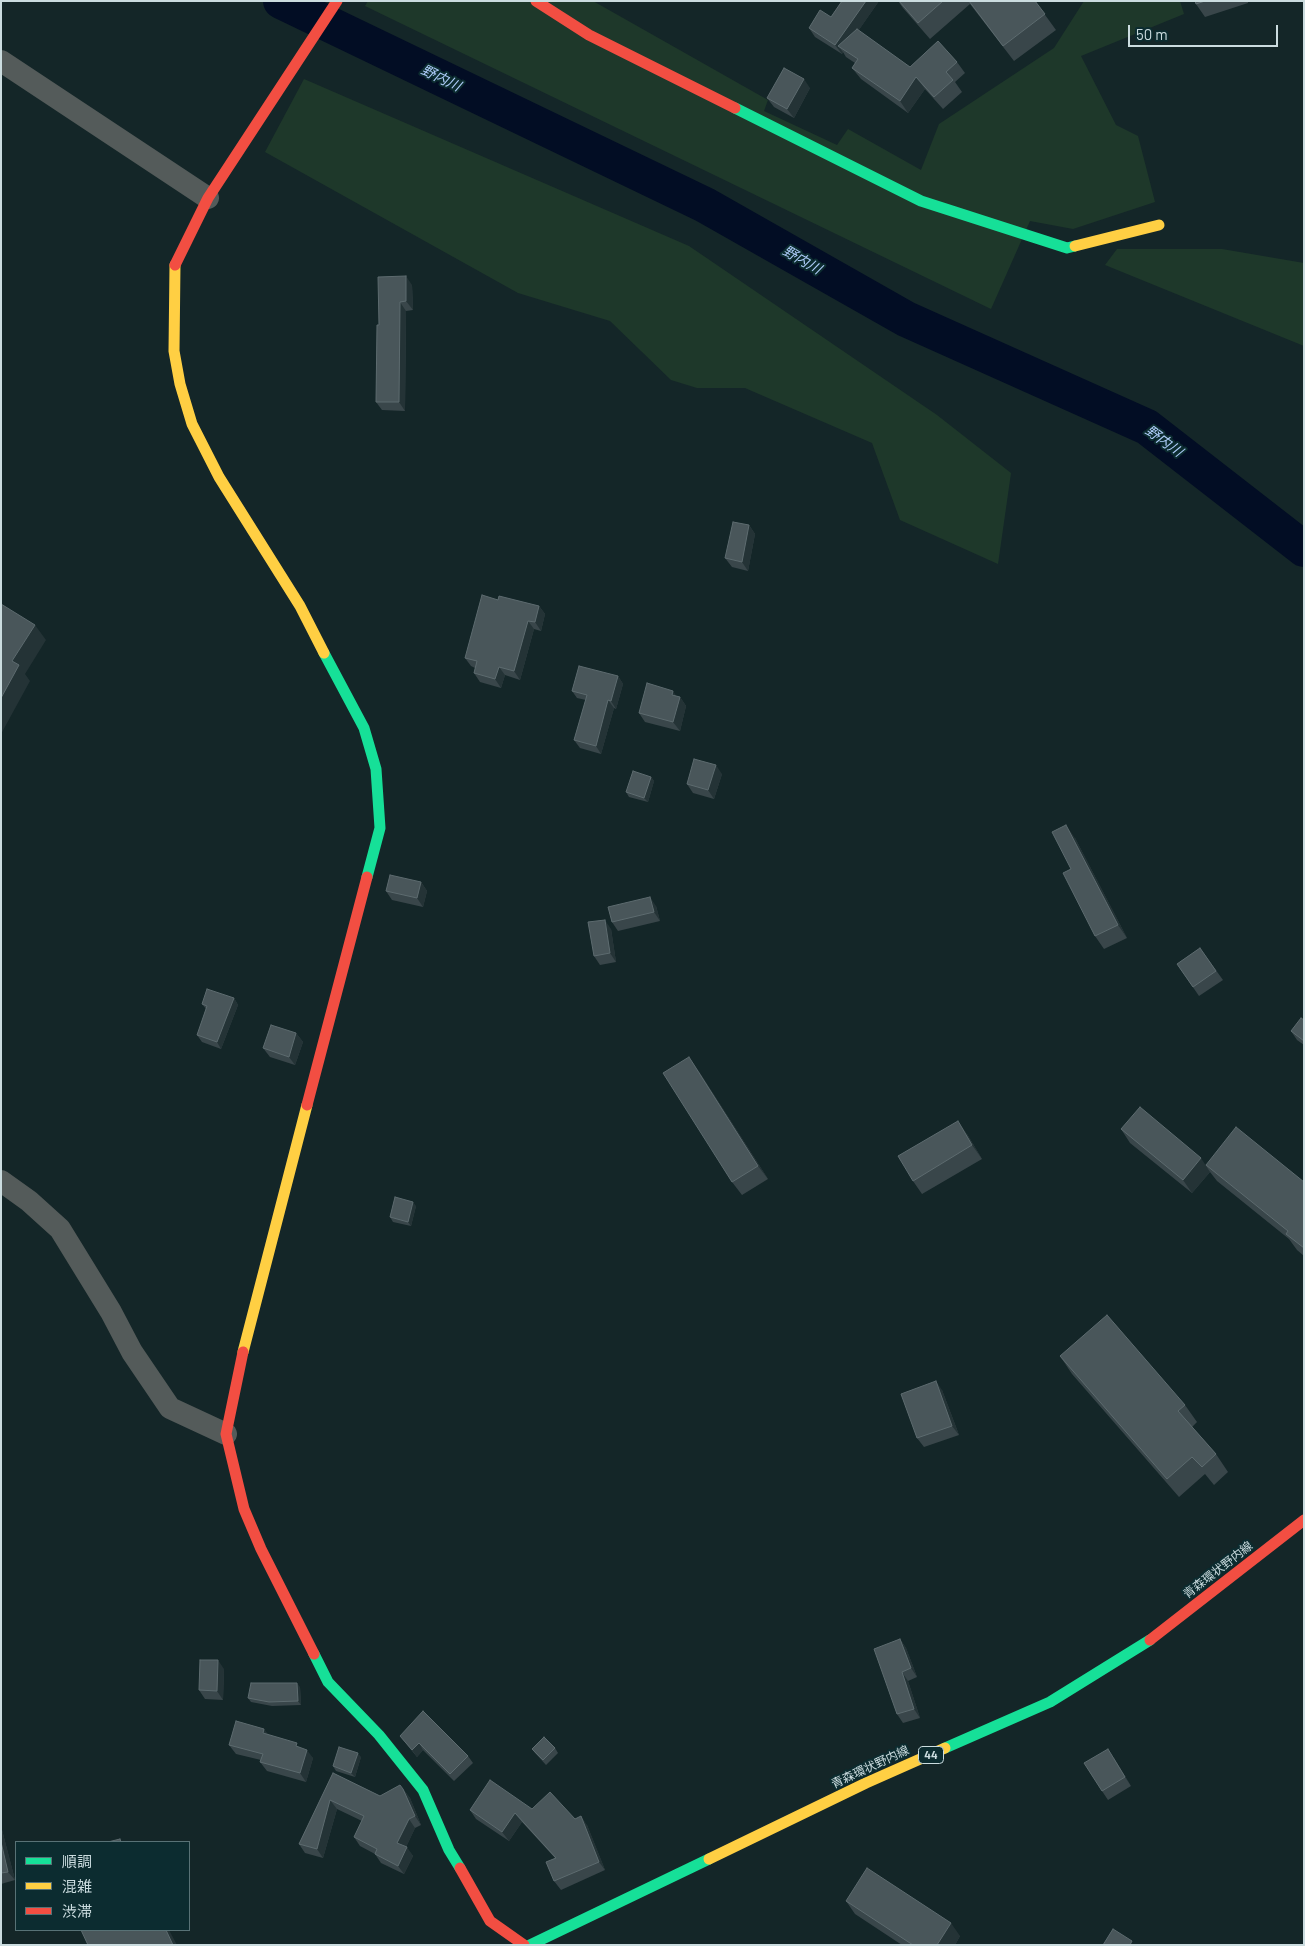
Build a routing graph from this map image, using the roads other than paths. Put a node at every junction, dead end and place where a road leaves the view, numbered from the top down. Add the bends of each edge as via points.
1 (337, 1) edge
2 (536, 1) edge
3 (1, 61) edge
4 (208, 198) junction
5 (1158, 225) dead end
6 (1, 1181) edge
7 (226, 1434) junction
8 (1304, 1520) edge
9 (524, 1945) edge
10 (530, 1945) edge

1 - 4 street
2 - 5 street via 589,34 921,201 1067,248
3 - 4 street
4 - 7 street via 175,264 174,351 180,384 192,424 219,477 300,606 364,728 376,769 380,828 252,1312
6 - 7 street via 60,1229 132,1352 170,1408
7 - 9 street via 244,1509 328,1682 379,1735 423,1790 449,1850 490,1921
8 - 10 street, 青森環状野内線 / 44 via 1161,1633 1050,1702 866,1783

